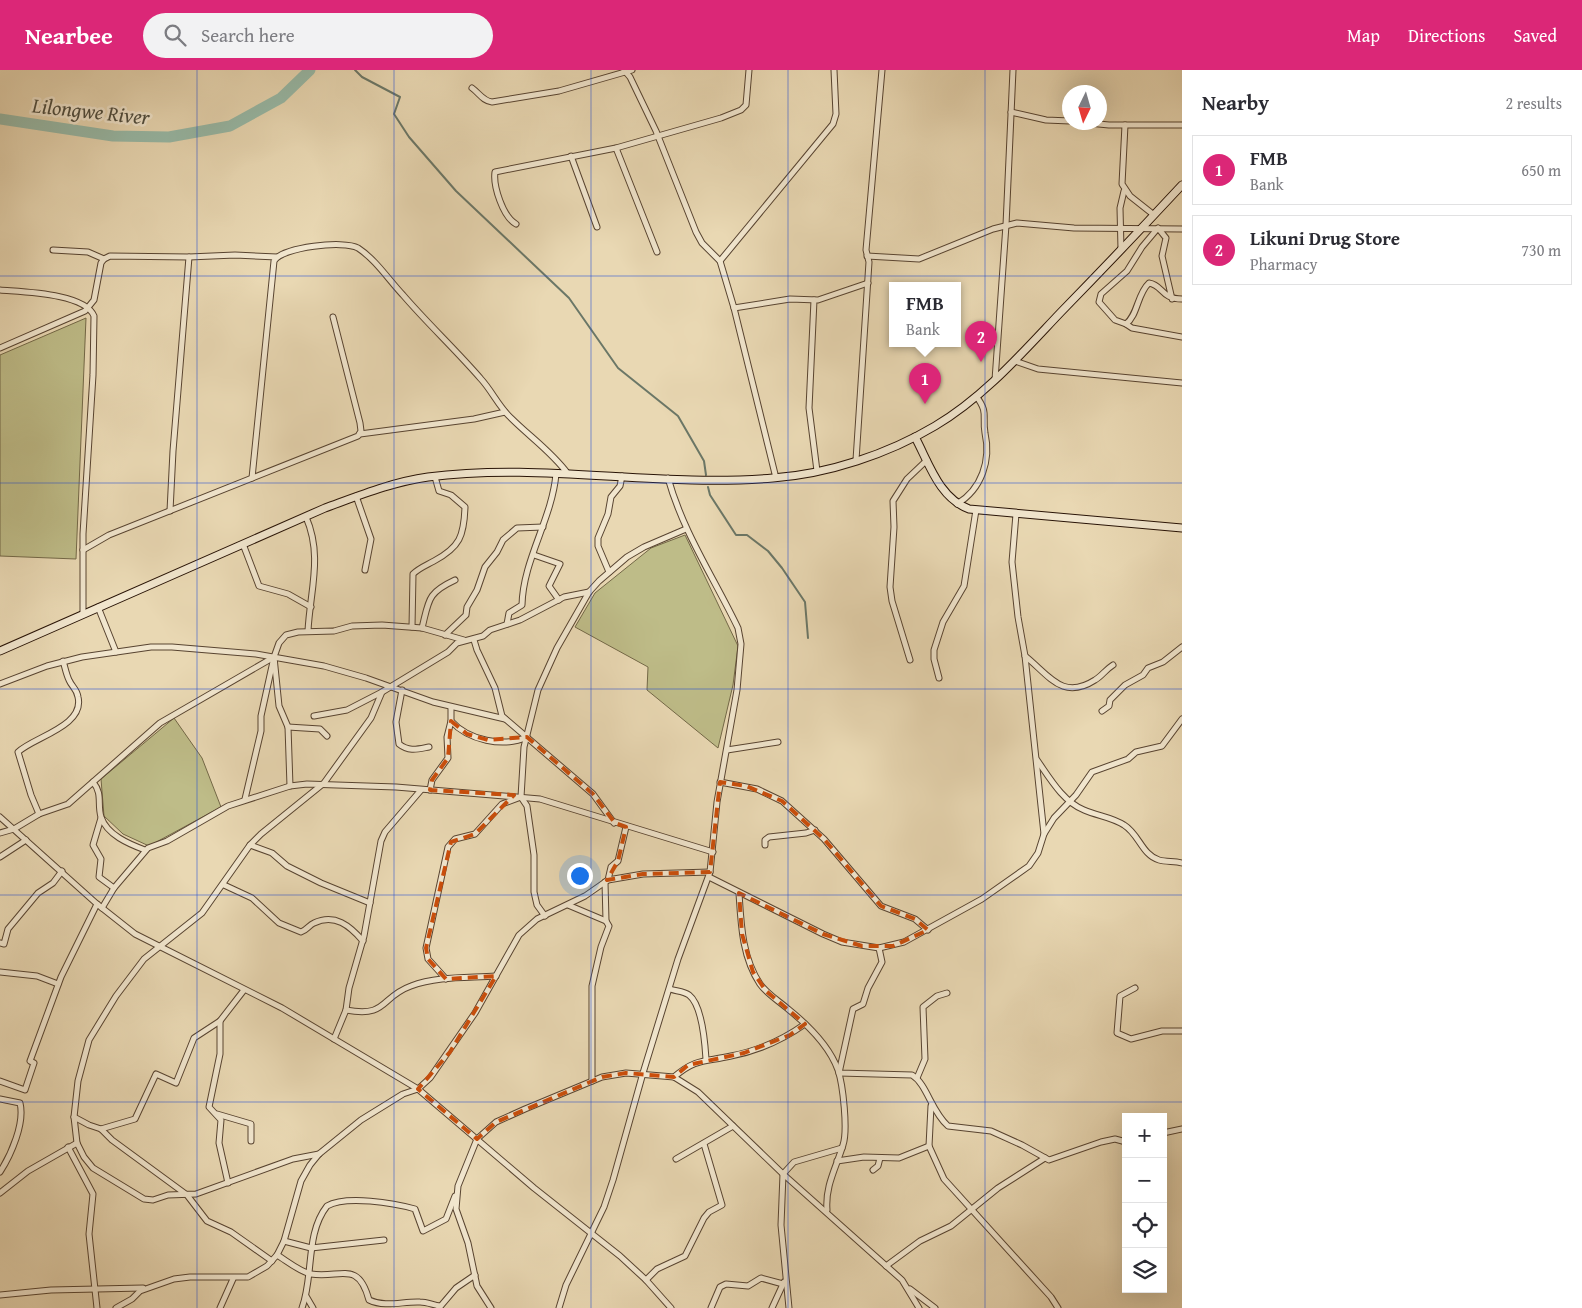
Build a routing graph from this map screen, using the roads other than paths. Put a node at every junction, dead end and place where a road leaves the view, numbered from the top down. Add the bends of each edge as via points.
1 (632, 70) edge
2 (749, 70) edge
3 (834, 70) edge
4 (882, 70) edge
5 (1013, 70) edge
6 (625, 71) edge
7 (472, 88) dead end
8 (1010, 112) junction
9 (1062, 121) edge
10 (1107, 124) edge
11 (1125, 125) junction
12 (1182, 125) edge
13 (658, 137) junction
14 (616, 148) junction
15 (571, 156) junction
16 (1182, 185) edge
17 (1124, 191) junction
18 (1154, 215) junction
19 (516, 224) dead end
20 (1006, 225) junction
21 (597, 227) dead end
22 (1122, 227) junction
23 (1142, 228) junction
24 (1158, 228) junction
25 (1182, 229) edge
26 (1122, 249) junction
27 (53, 250) dead end
28 (657, 252) dead end
29 (867, 256) junction
30 (189, 257) junction
31 (276, 257) junction
32 (104, 258) junction
33 (720, 261) junction
34 (868, 283) junction
35 (0, 290) edge
36 (1172, 299) junction
37 (1182, 299) edge
38 (814, 300) junction
39 (89, 308) junction
40 (734, 308) junction
41 (333, 317) dead end
42 (1126, 324) junction
43 (1182, 337) edge
44 (0, 348) edge
45 (1015, 361) junction
46 (995, 380) junction
47 (1182, 383) edge
48 (976, 396) junction
49 (505, 412) junction
50 (360, 434) junction
51 (915, 437) junction
52 (856, 460) junction
53 (927, 460) junction
54 (817, 470) junction
55 (556, 474) junction
56 (568, 475) junction
57 (622, 476) junction
58 (435, 477) junction
59 (252, 478) junction
60 (668, 478) junction
61 (776, 478) junction
62 (356, 496) junction
63 (957, 504) junction
64 (976, 510) junction
65 (170, 511) junction
66 (1016, 514) junction
67 (306, 517) junction
68 (543, 527) junction
69 (1182, 528) edge
70 (686, 529) junction
71 (243, 544) junction
72 (84, 550) junction
73 (534, 555) junction
74 (365, 570) dead end
75 (609, 572) junction
76 (455, 580) dead end
77 (589, 592) junction
78 (559, 600) junction
79 (98, 607) junction
80 (311, 607) junction
81 (83, 613) junction
82 (507, 624) junction
83 (412, 627) junction
84 (422, 628) junction
85 (308, 631) junction
86 (445, 635) junction
87 (464, 640) junction
88 (474, 640) junction
89 (1182, 647) edge
90 (0, 651) edge
91 (116, 652) junction
92 (1025, 656) junction
93 (274, 658) junction
94 (910, 660) dead end
95 (63, 662) junction
96 (1113, 666) dead end
97 (940, 678) dead end
98 (0, 684) edge
99 (390, 686) junction
100 (402, 690) junction
101 (382, 692) junction
102 (451, 707) junction
103 (1102, 710) dead end
104 (314, 716) dead end
105 (505, 719) junction
106 (1182, 719) edge
107 (451, 721) junction
108 (288, 727) junction
109 (327, 736) dead end
110 (527, 737) junction
111 (778, 742) dead end
112 (429, 747) dead end
113 (727, 750) junction
114 (1036, 759) junction
115 (93, 782) junction
116 (720, 782) junction
117 (324, 783) junction
118 (290, 786) junction
119 (421, 790) junction
120 (430, 790) junction
121 (521, 797) junction
122 (245, 799) junction
123 (1070, 801) junction
124 (40, 814) junction
125 (0, 817) edge
126 (101, 818) junction
127 (615, 823) junction
128 (626, 827) junction
129 (14, 829) junction
130 (815, 830) junction
131 (0, 833) edge
132 (1044, 834) junction
133 (26, 840) junction
134 (250, 845) junction
135 (765, 845) dead end
136 (145, 850) junction
137 (713, 852) junction
138 (0, 857) edge
139 (1182, 863) edge
140 (62, 871) junction
141 (709, 875) junction
142 (607, 881) junction
143 (224, 885) junction
144 (114, 888) junction
145 (740, 893) junction
146 (370, 903) junction
147 (97, 904) junction
148 (568, 905) junction
149 (102, 908) junction
150 (545, 916) junction
151 (606, 921) junction
152 (928, 930) junction
153 (363, 941) junction
154 (0, 943) edge
155 (161, 948) junction
156 (879, 948) junction
157 (0, 972) edge
158 (496, 976) junction
159 (446, 980) junction
160 (58, 984) junction
161 (1134, 988) dead end
162 (670, 989) junction
163 (244, 990) junction
164 (947, 994) dead end
165 (346, 1010) junction
166 (220, 1021) junction
167 (805, 1024) junction
168 (1182, 1031) edge
169 (334, 1039) junction
170 (706, 1060) junction
171 (839, 1073) junction
172 (642, 1074) junction
173 (674, 1077) junction
174 (917, 1078) junction
175 (0, 1081) edge
176 (592, 1081) junction
177 (418, 1088) junction
178 (0, 1099) edge
179 (931, 1106) junction
180 (217, 1114) junction
181 (74, 1117) junction
182 (733, 1126) junction
183 (101, 1129) junction
184 (1182, 1129) edge
185 (1167, 1132) edge
186 (477, 1139) junction
187 (250, 1141) dead end
188 (1122, 1141) edge
189 (78, 1143) junction
190 (704, 1144) junction
191 (929, 1146) junction
192 (68, 1147) junction
193 (842, 1148) junction
194 (319, 1154) junction
195 (880, 1158) junction
196 (1045, 1158) junction
197 (676, 1159) dead end
198 (836, 1161) junction
199 (873, 1170) dead end
200 (0, 1172) edge
201 (783, 1174) junction
202 (228, 1183) junction
203 (458, 1186) junction
204 (0, 1192) edge
205 (187, 1195) junction
206 (972, 1210) junction
207 (827, 1211) junction
208 (591, 1234) junction
209 (384, 1240) dead end
210 (284, 1241) junction
211 (311, 1248) junction
212 (277, 1255) junction
213 (272, 1261) junction
214 (886, 1266) junction
215 (787, 1272) junction
216 (310, 1274) junction
217 (475, 1276) junction
218 (232, 1279) junction
219 (646, 1280) junction
220 (783, 1284) junction
221 (148, 1287) junction
222 (908, 1287) junction
223 (96, 1290) junction
224 (0, 1295) edge
225 (306, 1296) junction
226 (122, 1306) edge
227 (439, 1307) edge
228 (97, 1308) edge
229 (116, 1308) edge
230 (220, 1308) edge
231 (302, 1308) edge
232 (313, 1308) edge
233 (492, 1308) edge
234 (559, 1308) edge
235 (671, 1308) edge
236 (710, 1308) edge
237 (772, 1308) edge
238 (789, 1308) edge
239 (919, 1308) edge
240 (935, 1308) edge
241 (1058, 1308) edge

1 - 6 street
2 - 13 street via 744,108
3 - 33 street via 836,114 833,124
4 - 29 street
5 - 8 street
6 - 7 street via 559,91 492,102 484,100
6 - 13 street
8 - 9 street
8 - 20 street
10 - 11 street
11 - 12 street
11 - 17 street
13 - 14 street
13 - 33 street via 702,243
14 - 15 street
14 - 28 street
15 - 19 street via 494,172 506,214
15 - 21 street
16 - 18 main road
17 - 18 street
17 - 22 street via 1120,208
18 - 23 main road
20 - 22 street
20 - 29 street via 917,260
20 - 46 street
22 - 23 street
22 - 26 street
23 - 24 street
23 - 26 main road
24 - 25 street
24 - 36 street via 1166,238 1162,256
24 - 42 street via 1127,271 1099,298 1100,306 1119,323
26 - 45 main road
27 - 32 street via 88,252
29 - 34 street
30 - 31 street
30 - 32 street
30 - 65 street
31 - 49 street via 301,249 334,245 359,249 473,370
31 - 59 street via 271,272
32 - 39 street via 98,269 94,300
33 - 40 street
34 - 38 street
34 - 52 street
35 - 39 street via 77,301
36 - 37 street
36 - 42 street via 1149,283
38 - 40 street
38 - 54 street via 809,408
39 - 44 street
39 - 72 street via 94,316 93,375
40 - 61 street
41 - 50 street
42 - 43 street via 1132,328
45 - 46 main road
45 - 47 street via 1038,369
46 - 48 main road
48 - 51 main road
48 - 63 street via 986,415 987,464 970,494
49 - 50 street
49 - 56 street via 560,463
50 - 59 street
51 - 52 main road
51 - 53 main road
52 - 54 main road
53 - 63 main road via 943,490
53 - 94 street via 907,479 893,501 890,587
54 - 61 main road
55 - 56 main road
55 - 58 main road via 502,472
55 - 68 street via 553,497
56 - 57 main road
57 - 60 main road
57 - 75 street via 620,486 611,496 598,538
58 - 62 main road
58 - 83 street via 439,490 465,507 464,523 459,542 453,548 413,574
59 - 65 street
60 - 61 main road
60 - 70 street
62 - 67 main road
62 - 74 street via 371,539
63 - 64 main road
64 - 66 main road
64 - 97 street via 964,586 943,622 934,650
65 - 72 street via 109,535
66 - 69 main road
66 - 92 street via 1012,562
67 - 71 main road
67 - 80 street via 316,554
68 - 73 street
68 - 86 street via 518,528 503,540 485,567 466,615
70 - 75 street via 644,547
70 - 113 street via 738,628 740,660
71 - 79 main road
71 - 80 street via 259,586 288,594
72 - 81 street
73 - 78 street via 560,564 549,586
73 - 82 street via 522,587 522,605 509,612
75 - 77 street
76 - 84 street via 437,589 429,600
77 - 78 street
77 - 110 street via 556,648 538,690
78 - 82 street
79 - 81 main road
79 - 91 street
80 - 85 street
81 - 90 main road
82 - 88 street
83 - 84 street
83 - 85 street via 375,625
84 - 86 street
85 - 93 street via 286,635 279,643
86 - 87 street
87 - 88 street
87 - 99 street via 412,676
88 - 105 street
89 - 103 street via 1124,686
91 - 93 street via 162,647
91 - 95 street
92 - 96 street via 1056,684 1073,689 1096,680
92 - 114 street
93 - 99 street via 338,669
93 - 108 street via 279,706
93 - 115 street via 160,723
93 - 122 street
95 - 98 street
95 - 124 street via 79,700 75,713 63,726 18,752
99 - 100 street
99 - 101 street
100 - 102 street
100 - 112 street via 396,722 399,744 414,750
101 - 104 street via 347,710
101 - 117 street via 371,718
102 - 105 street
102 - 107 street
105 - 110 street
106 - 123 street via 1162,746 1136,752 1128,759 1092,772
107 - 110 street via 467,734 488,740 510,741
107 - 120 street via 447,737 448,758 432,780
108 - 109 street via 320,729
108 - 118 street
110 - 121 street
110 - 127 street via 593,794
111 - 113 street
113 - 116 street
114 - 123 street
114 - 132 street
115 - 124 street via 68,804
115 - 126 street via 100,798
116 - 130 street via 769,793
116 - 137 street
117 - 118 street
117 - 119 street
117 - 134 street
118 - 122 street
119 - 120 street
119 - 146 street via 385,832
120 - 121 street
121 - 127 street via 540,799
121 - 150 street via 527,806 533,848 534,892 537,905
121 - 159 street via 502,804 475,834 455,839 448,847 426,948 428,959
122 - 136 street
123 - 132 street
123 - 139 street via 1083,810 1126,826 1153,858
124 - 129 street
125 - 129 street
126 - 136 street via 120,840
126 - 144 street via 93,845 101,859 99,877
127 - 128 street
128 - 137 street
128 - 142 street via 618,861 611,867
129 - 131 street
129 - 133 street
130 - 135 street via 769,837
130 - 152 street via 881,906 915,919
132 - 152 street via 1038,853 1029,866 982,899
133 - 138 street
133 - 140 street
134 - 143 street
134 - 146 street via 272,853 287,866 321,883
136 - 144 street
137 - 141 street
140 - 147 street
140 - 154 street via 53,883 38,893 8,929 4,944
141 - 142 street via 643,874
141 - 145 street
141 - 162 street
142 - 148 street
142 - 151 street
143 - 153 street via 252,898 279,923 301,932 316,922 340,920
143 - 155 street via 202,913
144 - 149 street
145 - 156 street via 836,939
145 - 167 street via 742,934 754,972 766,991
146 - 153 street
147 - 149 street
147 - 160 street
148 - 150 street
148 - 151 street
149 - 155 street via 135,934
150 - 158 street via 523,930
151 - 176 street via 609,926 592,986
152 - 156 street via 899,944
153 - 165 street
155 - 163 street
155 - 181 street via 144,960 116,996 89,1040 81,1067
156 - 171 street via 882,962 863,1004 853,1009
157 - 160 street via 38,976
158 - 159 street
158 - 177 street via 450,1052
159 - 165 street via 410,986 372,1012
160 - 175 street via 30,1061 34,1064 25,1090
161 - 168 street via 1120,996 1116,1033 1131,1039 1162,1031
162 - 170 street via 688,994 696,1005 703,1029
162 - 172 street
163 - 166 street
163 - 169 street
164 - 174 street via 936,996 923,1007 925,1059
165 - 169 street
166 - 180 street via 220,1054 209,1107
166 - 183 street via 194,1038 176,1083 156,1074 135,1119
167 - 170 street via 790,1035 744,1053
167 - 171 street via 827,1050
169 - 177 street
170 - 173 street via 688,1065
171 - 174 street via 906,1073
171 - 193 street via 844,1130
172 - 173 street
172 - 176 street via 614,1074
172 - 208 street via 615,1174
173 - 182 street via 698,1092
174 - 179 street
176 - 186 street via 496,1122
177 - 186 street
177 - 194 street via 361,1120
178 - 200 street via 20,1103 22,1110 14,1149
179 - 191 street
179 - 196 street via 948,1126 991,1131
180 - 187 street via 251,1124
180 - 202 street via 220,1120 219,1143
181 - 183 street
181 - 189 street
182 - 190 street
182 - 201 street
183 - 205 street
184 - 185 street
186 - 203 street
186 - 208 street
188 - 196 street via 1115,1139 1049,1160
189 - 192 street
189 - 205 street via 93,1168 144,1198 153,1200 168,1195
190 - 197 street
190 - 219 street via 722,1205 704,1218 685,1256 657,1269
191 - 195 street via 899,1158
191 - 206 street via 944,1179
192 - 204 street via 28,1170
192 - 223 street via 93,1194 89,1234
193 - 198 street
193 - 201 street via 794,1162
194 - 202 street via 293,1159
194 - 210 street via 301,1181
195 - 198 street
195 - 199 street
196 - 206 street via 998,1188
198 - 207 street via 826,1197
201 - 207 street
201 - 215 street via 781,1225
202 - 205 street
203 - 211 street via 446,1219 423,1231 415,1209 396,1204 333,1203 321,1214
203 - 217 street via 456,1209
205 - 213 street via 207,1221 232,1232
206 - 214 street
206 - 241 street
207 - 214 street
208 - 219 street
208 - 234 street via 566,1285
209 - 211 street
210 - 211 street
210 - 212 street
211 - 216 street
212 - 213 street
212 - 216 street
213 - 218 street via 254,1275
214 - 222 street
215 - 220 street
215 - 238 street
216 - 225 street
216 - 227 street via 346,1273 358,1278 372,1302 391,1305 421,1302
217 - 227 street via 456,1288
217 - 233 street via 477,1286
218 - 221 street via 182,1278
218 - 230 street
219 - 235 street
220 - 236 street via 761,1278 748,1286 726,1284 720,1287
220 - 237 street
221 - 223 street
221 - 226 street
222 - 239 street
222 - 240 street
223 - 224 street
223 - 228 street
225 - 231 street
225 - 232 street
226 - 229 street

